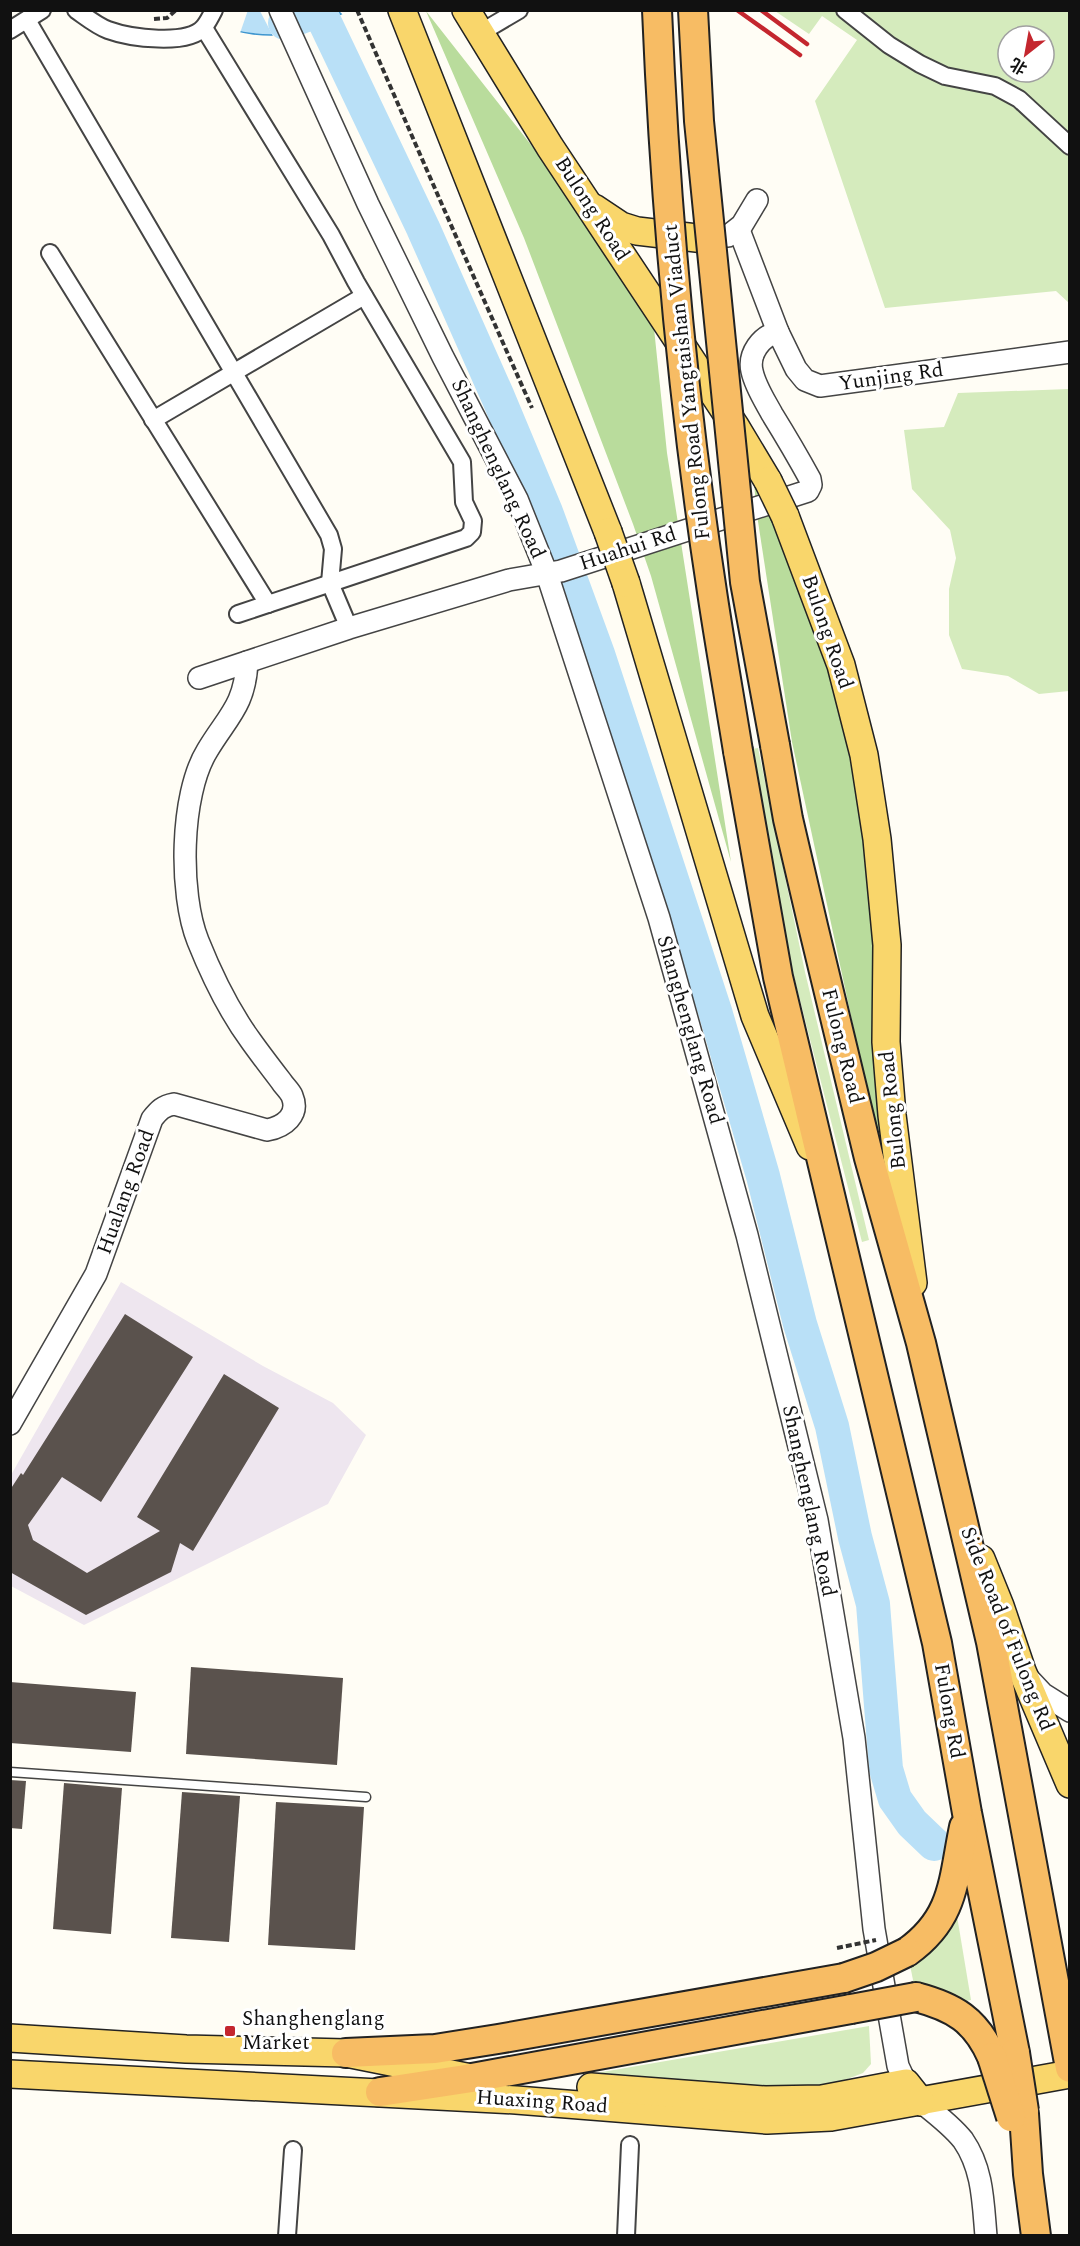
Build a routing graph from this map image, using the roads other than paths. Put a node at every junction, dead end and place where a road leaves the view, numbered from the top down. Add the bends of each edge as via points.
1 (42, 10) edge
2 (76, 10) edge
3 (214, 10) edge
4 (280, 10) edge
5 (402, 10) edge
6 (519, 10) edge
7 (657, 10) edge
8 (693, 10) edge
9 (845, 10) edge
10 (27, 20) junction
11 (473, 22) edge
12 (204, 28) junction
13 (10, 30) edge
14 (1070, 146) edge
15 (757, 200) dead end
16 (588, 204) junction
17 (739, 230) junction
18 (705, 238) junction
19 (50, 253) dead end
20 (364, 296) junction
21 (662, 315) junction
22 (778, 332) junction
23 (1070, 352) edge
24 (234, 372) junction
25 (153, 420) junction
26 (561, 570) junction
27 (330, 583) junction
28 (268, 604) junction
29 (238, 614) dead end
30 (349, 628) junction
31 (247, 662) junction
32 (199, 678) dead end
33 (775, 745) joint
34 (829, 1192) junction
35 (921, 1343) junction
36 (10, 1424) edge
37 (959, 1507) junction
38 (1022, 1671) junction
39 (1070, 1711) edge
40 (10, 1772) edge
41 (1070, 1784) edge
42 (366, 1797) dead end
43 (967, 1813) junction
44 (10, 2038) edge
45 (346, 2053) junction
46 (1003, 2055) junction
47 (1068, 2056) edge
48 (10, 2074) edge
49 (1070, 2074) edge
50 (472, 2078) junction
51 (380, 2092) junction
52 (913, 2092) junction
53 (630, 2145) dead end
54 (293, 2150) dead end
55 (287, 2235) edge
56 (626, 2235) edge
57 (986, 2235) edge
58 (1036, 2235) edge

1 - 10 street
2 - 12 street via 108,30 144,37 180,38
3 - 12 street
4 - 26 street, Shanghenglang Road via 443,357 517,499
5 - 34 main road, bridge via 608,532 755,1016
6 - 11 street
7 - 34 highway, Fulong Road Yangtaishan Viaduct, bridge via 668,209 685,385 711,584 778,976
8 - 33 highway, Fulong Road Yangtaishan Viaduct, bridge via 699,121 745,582
9 - 14 street via 920,64 945,76 996,86 1019,99
10 - 13 street
10 - 24 street
11 - 16 main road, Bulong Road
12 - 20 street
15 - 17 street
16 - 18 main road via 621,226 637,231
16 - 21 main road, Bulong Road
17 - 18 street via 723,238
17 - 22 street, Yunjing Rd
18 - 21 main road via 686,254 666,284
19 - 25 street
20 - 24 street
20 - 27 street via 462,462 464,502 473,521 472,532 466,538
21 - 35 main road, Bulong Road, bridge via 735,426 785,516 841,664 864,755 887,945 886,1042 892,1115
22 - 23 street, Yunjing Rd via 796,369 806,380 820,386
22 - 26 street, Huahui Rd via 759,344 751,370 810,479 808,491
24 - 25 street
24 - 27 street via 329,534 333,549
25 - 28 street
26 - 30 street, Huahui Rd via 509,580
26 - 52 street, Shanghenglang Road via 747,1235 817,1520 852,1726 874,1929 897,2066
27 - 28 street
27 - 30 street
28 - 29 street
30 - 31 street, Huahui Rd
31 - 32 street, Huahui Rd
31 - 36 street, Hualang Road via 237,707 206,752 193,783 186,815 185,859 197,939 239,1024 292,1097 292,1113 278,1128 267,1130 174,1104 157,1112 96,1274
33 - 35 highway, Fulong Road via 788,819 869,1158
34 - 43 highway, Fulong Rd via 937,1642
35 - 37 highway
37 - 38 main road, Side Road of Fulong Rd
37 - 47 highway via 991,1642
38 - 39 street via 1043,1694
38 - 41 main road, Side Road of Fulong Rd
40 - 42 lane
43 - 45 highway, bridge via 953,1886 940,1920 925,1939 876,1967 844,1978 498,2039 435,2049
43 - 46 highway, Fulong Rd
44 - 45 main road, Huaxing Road via 186,2049
45 - 50 main road, Huaxing Road
46 - 50 highway, bridge via 960,2014 916,1997
46 - 58 highway, Fulong Rd, bridge via 1018,2116
48 - 51 main road, Huaxing Road
49 - 52 main road, Huaxing Road
50 - 51 highway
50 - 52 main road, Huaxing Road via 765,2100
51 - 52 main road, Huaxing Road via 767,2120 831,2116
52 - 57 street via 962,2139 974,2161 980,2179
53 - 56 street
54 - 55 street

